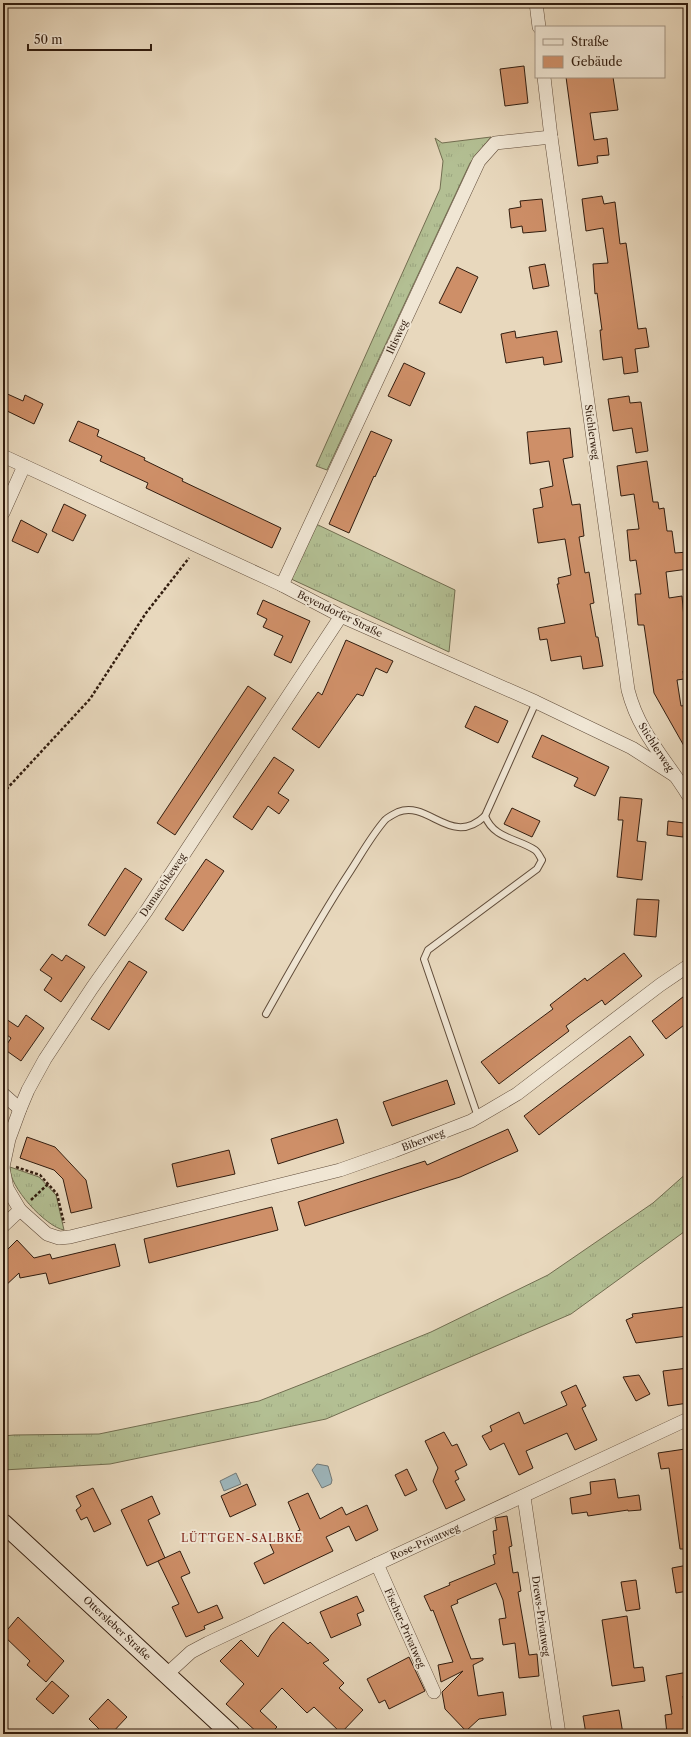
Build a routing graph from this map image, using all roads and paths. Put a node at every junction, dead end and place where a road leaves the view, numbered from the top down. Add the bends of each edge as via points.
1 (536, 3) edge
2 (539, 26) edge
3 (544, 78) edge
4 (551, 137) junction
5 (3, 456) edge
6 (24, 466) junction
7 (3, 513) edge
8 (198, 547) junction
9 (282, 585) junction
10 (341, 616) junction
11 (536, 702) junction
12 (674, 775) junction
13 (3, 793) edge
14 (688, 795) edge
15 (485, 816) junction
16 (688, 967) edge
17 (266, 1014) dead end
18 (3, 1094) edge
19 (20, 1109) junction
20 (478, 1117) junction
21 (3, 1162) edge
22 (3, 1168) edge
23 (48, 1184) junction
24 (20, 1210) junction
25 (3, 1226) edge
26 (68, 1238) junction
27 (688, 1419) edge
28 (524, 1497) junction
29 (3, 1523) edge
30 (377, 1564) junction
31 (167, 1674) junction
32 (434, 1692) dead end
33 (231, 1734) edge
34 (559, 1734) edge

1 - 2 street
3 - 4 street, Stichlerweg
4 - 9 street, Iltisweg via 495,143 479,161
4 - 12 street, Stichlerweg via 628,690 646,735
5 - 6 street, Beyendorfer Straße
6 - 7 street
6 - 8 street, Beyendorfer Straße
8 - 9 street, Beyendorfer Straße
8 - 13 path via 146,614 90,699
9 - 10 street, Beyendorfer Straße
10 - 11 street, Beyendorfer Straße
10 - 19 street, Damaschkeweg via 147,910 54,1045
11 - 12 street, Beyendorfer Straße via 632,748
11 - 15 lane
12 - 14 street, Stichlerweg
15 - 17 lane via 468,827 455,827 408,810 398,812 387,819 335,894
15 - 20 lane via 488,825 499,834 536,850 542,860 537,869 428,950 424,959
16 - 20 street, Biberweg via 660,985 517,1094
18 - 19 street
19 - 21 street, Damaschkeweg
20 - 26 street, Biberweg via 340,1170
21 - 22 street, Damaschkeweg
21 - 23 path via 40,1174
22 - 24 street, Damaschkeweg via 7,1188
23 - 24 path
23 - 26 path via 57,1194
24 - 25 street
24 - 26 street, Damaschkeweg via 47,1234
27 - 28 street, Rose-Privatweg
28 - 30 street, Rose-Privatweg
28 - 34 street, Drews-Privatweg
29 - 31 main road, Ottersleber Straße
30 - 31 street, Rose-Privatweg via 197,1648
30 - 32 street, Fischer-Privatweg
31 - 33 main road, Ottersleber Straße

